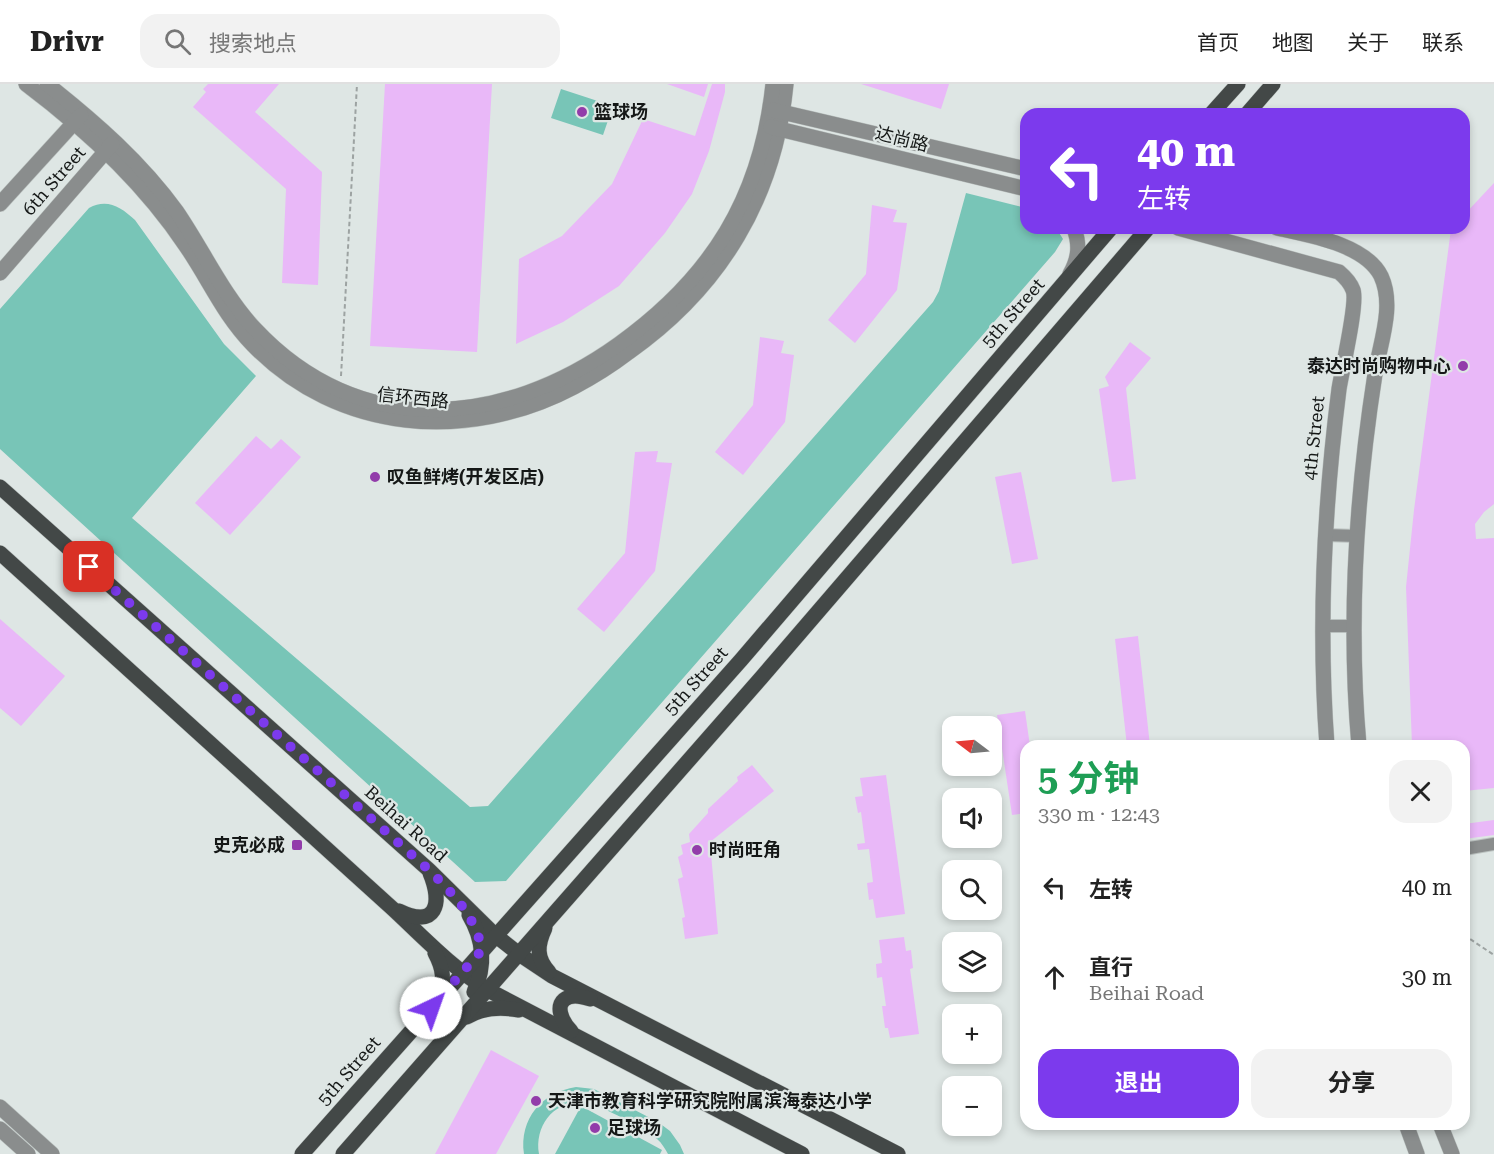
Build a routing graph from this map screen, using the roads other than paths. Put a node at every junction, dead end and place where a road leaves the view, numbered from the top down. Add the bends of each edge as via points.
1 (26, 84) edge
2 (47, 84) edge
3 (773, 84) edge
4 (786, 84) edge
5 (1238, 84) edge
6 (1273, 84) edge
7 (1216, 108) edge
8 (1252, 108) edge
9 (777, 110) junction
10 (78, 118) junction
11 (774, 128) junction
12 (110, 147) junction
13 (1020, 168) edge
14 (1020, 188) edge
15 (0, 204) edge
16 (1075, 234) edge
17 (1106, 234) edge
18 (1143, 234) edge
19 (1200, 234) edge
20 (1301, 234) edge
21 (0, 273) edge
22 (1065, 282) junction
23 (1343, 362) junction
24 (1376, 367) junction
25 (0, 487) edge
26 (1325, 535) junction
27 (1357, 536) junction
28 (0, 553) edge
29 (1322, 626) junction
30 (1354, 626) junction
31 (1327, 740) edge
32 (1359, 740) edge
33 (1494, 844) edge
34 (1470, 848) edge
35 (429, 870) junction
36 (458, 899) junction
37 (393, 909) junction
38 (553, 915) junction
39 (424, 938) junction
40 (500, 940) junction
41 (482, 950) junction
42 (507, 965) junction
43 (552, 976) junction
44 (476, 980) junction
45 (601, 1001) junction
46 (431, 1008) junction
47 (531, 1013) junction
48 (453, 1028) junction
49 (581, 1039) junction
50 (0, 1107) edge
51 (0, 1130) edge
52 (1408, 1130) edge
53 (1442, 1130) edge
54 (28, 1154) edge
55 (52, 1154) edge
56 (302, 1154) edge
57 (343, 1154) edge
58 (802, 1154) edge
59 (897, 1154) edge
60 (1417, 1154) edge
61 (1452, 1154) edge

1 - 10 street, 信环西路
2 - 10 street, 信环西路
3 - 9 street
4 - 9 street
5 - 7 main road
6 - 8 main road
9 - 11 street, 信环西路
9 - 13 street, 达尚路
10 - 12 street, 信环西路
10 - 15 street, 6th Street
11 - 12 street, 信环西路 via 738,211 714,252 662,310 629,337 558,381 511,399 440,411 359,398 296,365 245,319 175,210 147,175
11 - 12 street, 信环西路 via 762,189 743,229 693,297 660,328 573,388 509,412 440,423 385,417 350,408 292,380 236,326 188,248
11 - 14 street, 达尚路
12 - 21 street, 6th Street
16 - 22 street via 1077,259
17 - 22 main road, 5th Street
18 - 38 main road, 5th Street
19 - 23 street, 4th Street via 1339,272 1348,279 1354,291 1354,308
20 - 24 street via 1337,243 1371,262 1380,275 1386,292 1386,314
22 - 40 main road, 5th Street via 741,660 529,897
23 - 24 street
23 - 26 street, 4th Street
24 - 27 street
25 - 35 main road, Beihai Road
26 - 27 street
26 - 29 street, 4th Street
27 - 30 street
28 - 37 main road
29 - 30 street
29 - 31 street, 4th Street
30 - 32 street
33 - 34 street
35 - 36 main road, Beihai Road
35 - 37 main road via 438,902 431,913 412,918
36 - 40 main road, Beihai Road
36 - 41 main road via 472,920
37 - 39 main road
38 - 42 main road, 5th Street
38 - 43 main road via 538,951
39 - 44 main road
39 - 46 main road via 438,958 443,975 441,992
40 - 41 main road, 5th Street
40 - 42 main road, Beihai Road
40 - 42 main road
41 - 44 main road, 5th Street
42 - 43 main road
42 - 44 main road, 5th Street
42 - 47 main road via 510,993
43 - 45 main road
44 - 46 main road, 5th Street
44 - 47 main road
44 - 48 main road, 5th Street
45 - 49 main road via 568,997 560,1007 563,1022
45 - 59 main road
46 - 56 main road, 5th Street
47 - 48 main road via 483,1010
47 - 49 main road
48 - 57 main road, 5th Street
49 - 58 main road
50 - 55 street
51 - 54 street
52 - 60 street
53 - 61 street

